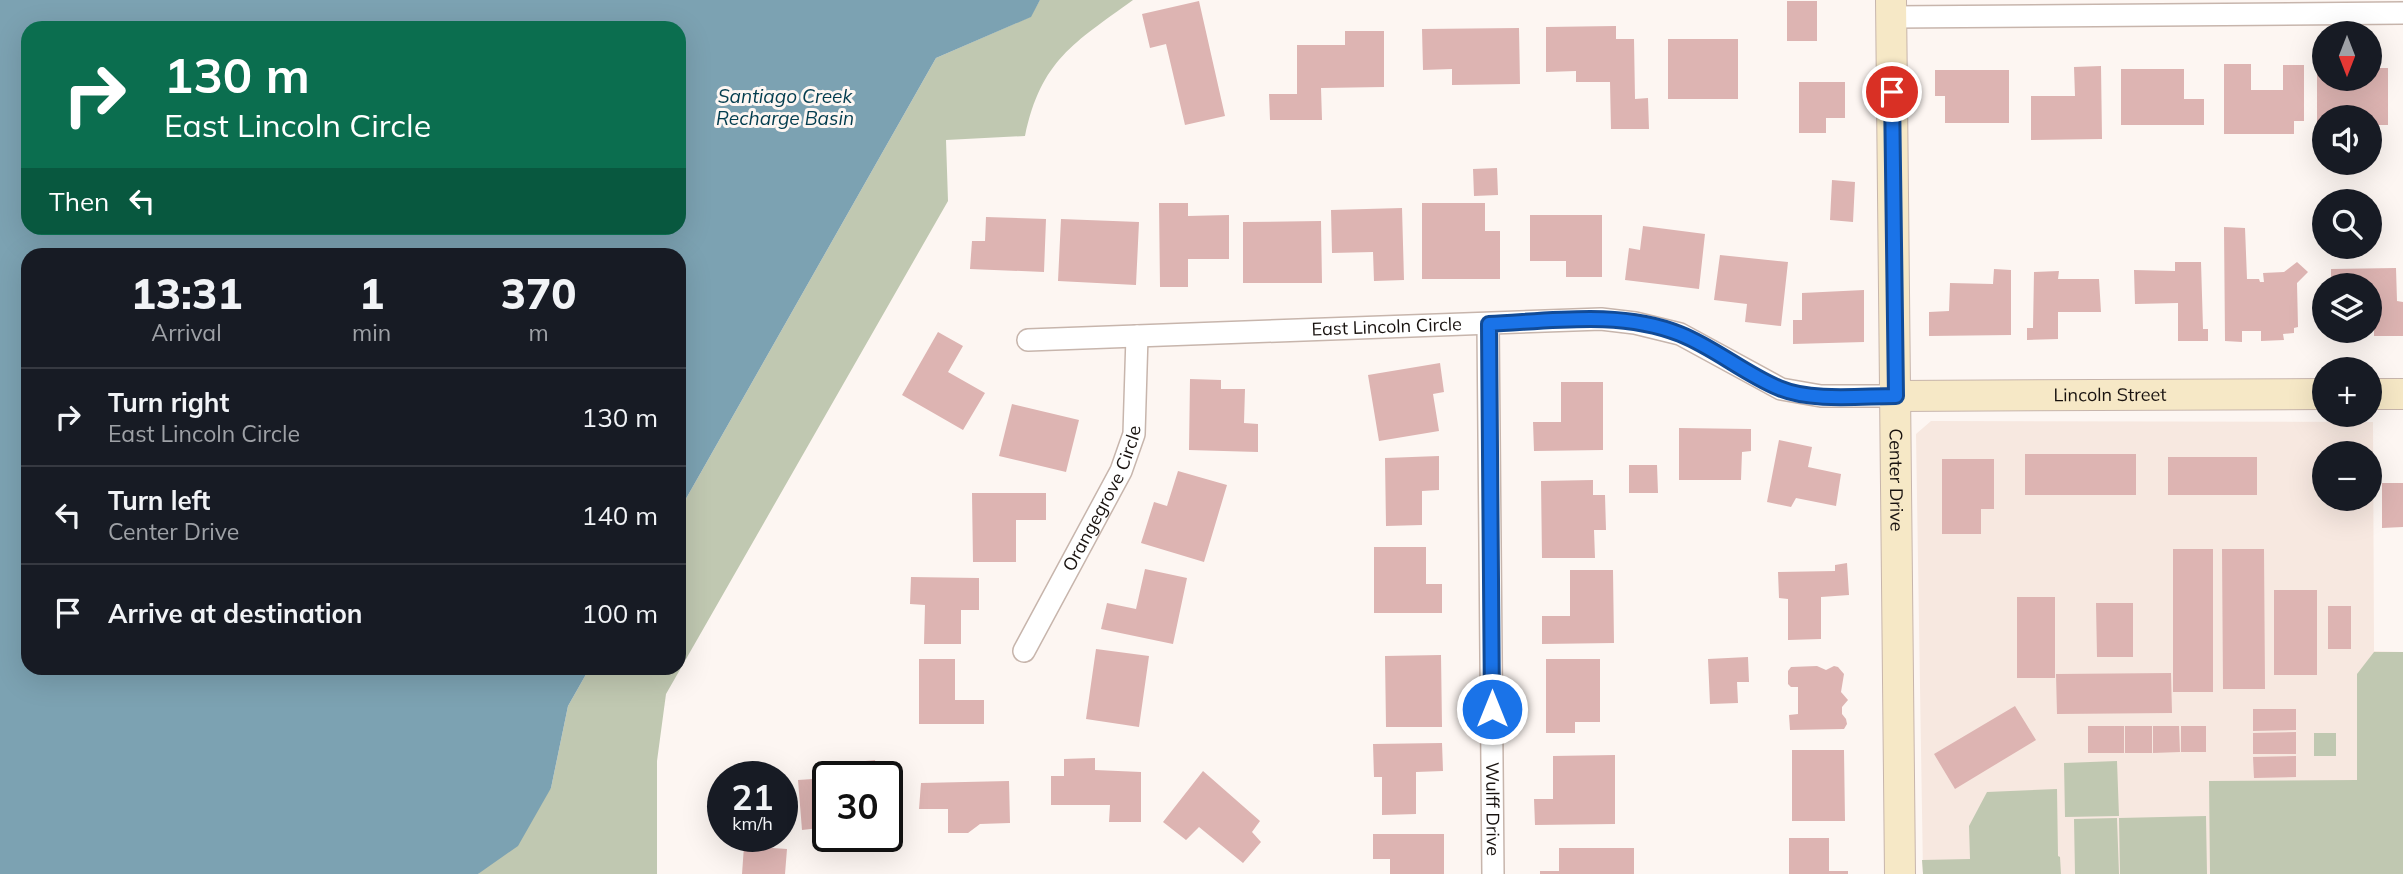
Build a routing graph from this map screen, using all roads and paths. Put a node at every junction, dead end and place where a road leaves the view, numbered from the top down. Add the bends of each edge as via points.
1 (1891, 8) edge
2 (2403, 13) edge
3 (1489, 324) junction
4 (1138, 336) junction
5 (1028, 340) dead end
6 (2312, 394) edge
7 (2382, 394) edge
8 (2403, 394) edge
9 (1896, 396) junction
10 (1024, 651) dead end
11 (1493, 874) edge
12 (1900, 874) edge

1 - 2 street
1 - 9 street, Center Drive
3 - 4 street, East Lincoln Circle
3 - 9 street, East Lincoln Circle via 1601,319 1635,323 1680,334 1780,389 1821,396
3 - 11 street, Wulff Drive
4 - 5 street, East Lincoln Circle
4 - 10 street, Orangegrove Circle via 1135,434 1126,459
6 - 9 street, Lincoln Street
7 - 8 street
9 - 12 street, Center Drive

